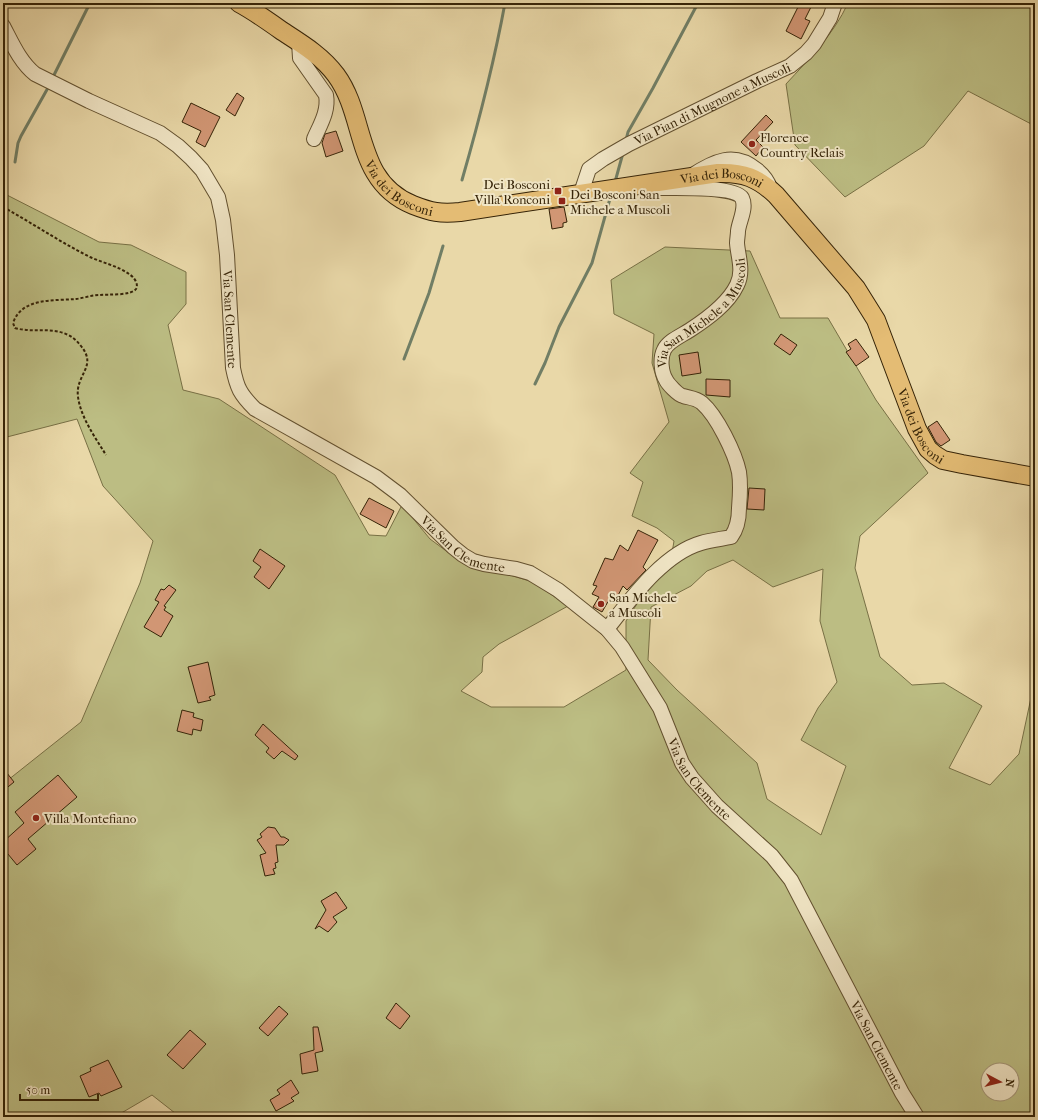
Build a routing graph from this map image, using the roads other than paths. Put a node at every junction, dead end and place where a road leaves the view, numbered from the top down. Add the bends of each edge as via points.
1 (239, 3) edge
2 (835, 3) edge
3 (3, 26) edge
4 (299, 42) junction
5 (314, 139) dead end
6 (620, 187) junction
7 (581, 193) junction
8 (1035, 477) edge
9 (607, 629) junction
10 (918, 1117) edge

1 - 4 main road, Via dei Bosconi
2 - 7 street, Via Pian di Mugnone a Muscoli via 830,18 814,44 790,66 602,159 589,169
3 - 9 street, Via San Clemente via 28,69 50,83 160,133 178,146 202,170 218,197 223,220 233,368 236,384 243,398 255,409 388,485 464,555 484,564 530,573 558,590
4 - 5 street via 300,58 326,95 327,101 325,115
4 - 7 main road, Via dei Bosconi via 316,54 341,83 370,163 385,186 406,202 436,213 446,213
6 - 7 main road, Via dei Bosconi
6 - 8 main road, Via dei Bosconi via 718,173 736,173 757,179 771,190 864,300 876,320 917,429 928,449 943,460
6 - 9 street, Via San Michele a Muscoli via 719,190 739,195 742,199 743,210 737,242 741,270 738,284 721,306 692,329 668,343 663,351 662,370 666,380 681,396 694,398 713,415 738,470 741,491 739,514 735,532 731,537 701,543 665,564 636,593
9 - 10 street, Via San Clemente via 622,647 660,708 682,763 692,778 717,806 772,856 792,880 902,1092

